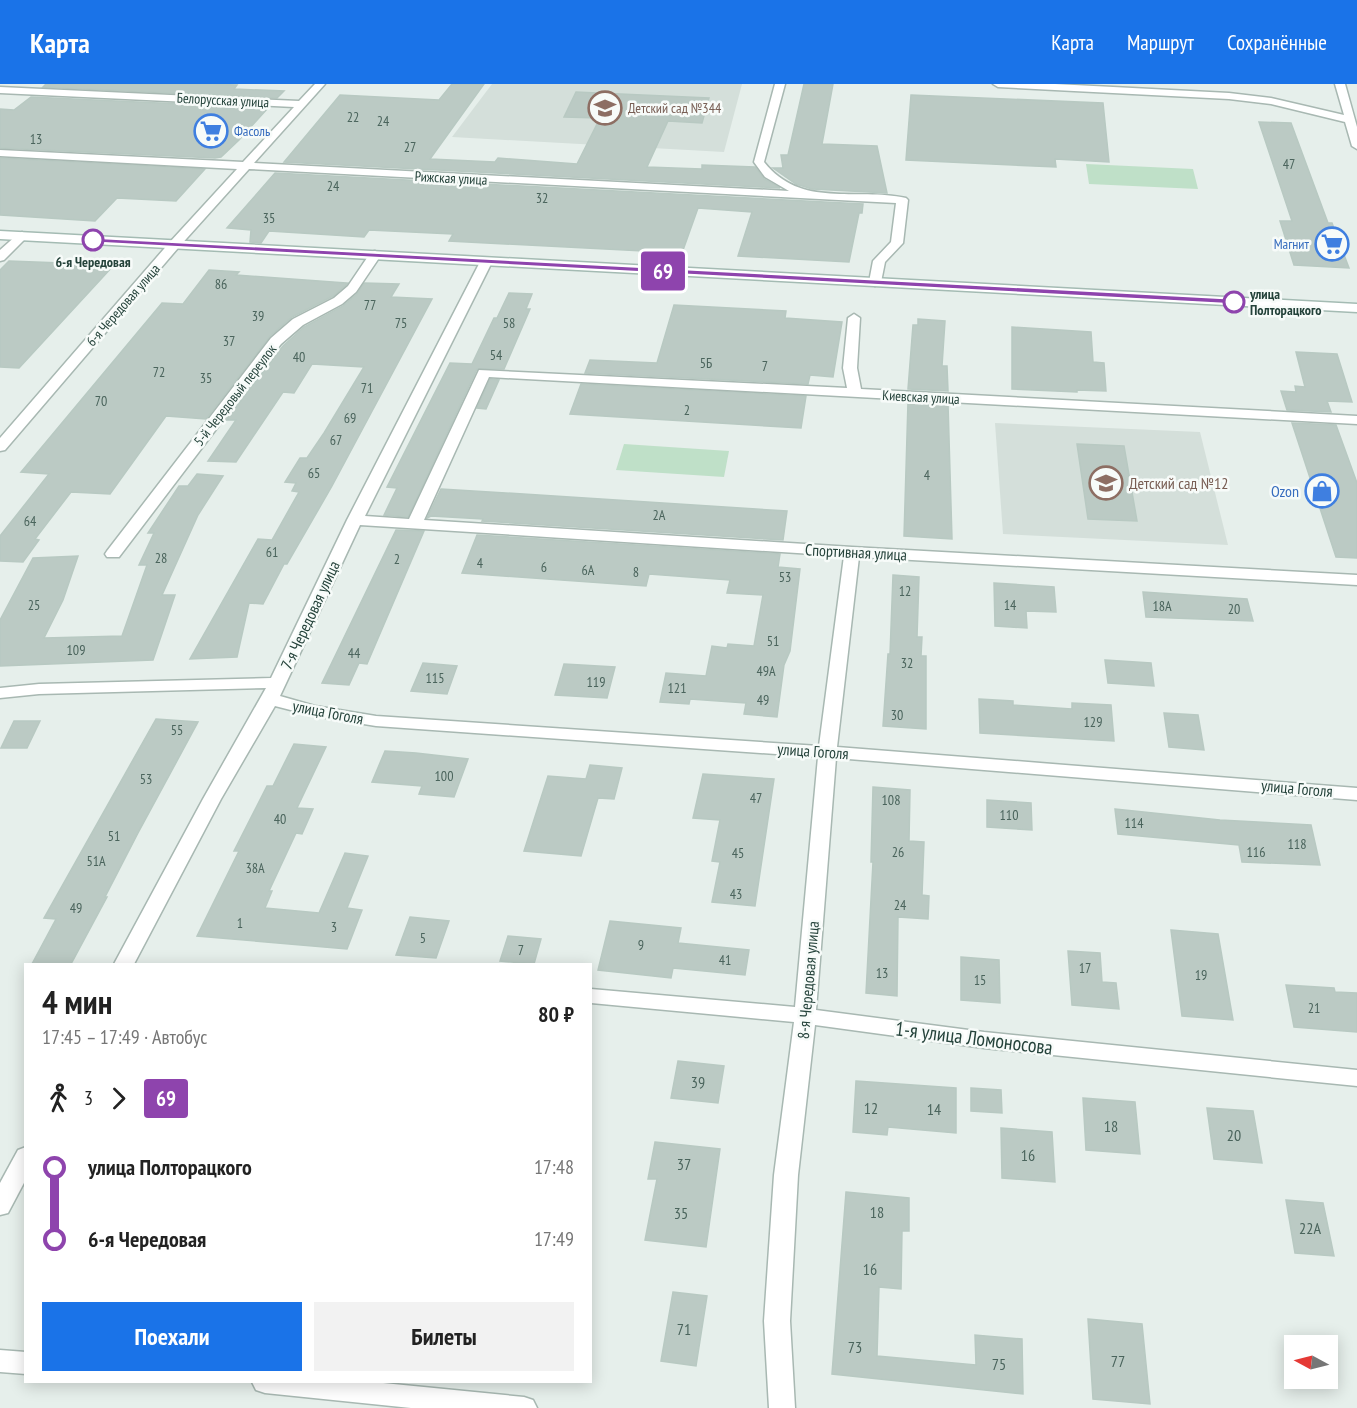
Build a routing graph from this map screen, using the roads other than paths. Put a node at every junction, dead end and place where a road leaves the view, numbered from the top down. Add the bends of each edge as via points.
1 (320, 84) edge
2 (780, 84) edge
3 (998, 84) edge
4 (1342, 89) edge
5 (0, 90) edge
6 (1357, 95) edge
7 (302, 104) junction
8 (1350, 120) junction
9 (1357, 146) edge
10 (0, 153) edge
11 (247, 165) junction
12 (811, 196) junction
13 (0, 235) edge
14 (22, 236) junction
15 (174, 245) junction
16 (375, 255) junction
17 (0, 257) edge
18 (486, 261) junction
19 (875, 282) junction
20 (1357, 308) edge
21 (854, 318) dead end
22 (855, 393) junction
23 (1357, 420) edge
24 (0, 447) edge
25 (355, 520) junction
26 (414, 524) junction
27 (852, 552) junction
28 (113, 554) dead end
29 (1357, 580) edge
30 (278, 683) junction
31 (0, 693) edge
32 (270, 699) junction
33 (827, 752) junction
34 (1357, 794) edge
35 (125, 963) edge
36 (592, 996) edge
37 (805, 1017) junction
38 (1357, 1078) edge
39 (24, 1160) edge
40 (0, 1206) edge
41 (0, 1361) edge
42 (24, 1363) edge
43 (275, 1383) edge
44 (524, 1408) edge
45 (782, 1408) edge

1 - 7 street, 6-я Чередовая улица
2 - 12 street via 759,162 769,175
3 - 8 street via 1229,96 1271,101
4 - 6 street
4 - 8 street
5 - 7 street, Белорусская улица
7 - 11 street, 6-я Чередовая улица
8 - 9 street
10 - 11 street, Рижская улица
11 - 12 street, Рижская улица
11 - 15 street, 6-я Чередовая улица
12 - 19 street, Рижская улица via 902,200 897,243 879,261
13 - 14 street
14 - 15 street
14 - 17 street
15 - 16 street
15 - 24 street, 6-я Чередовая улица
16 - 18 street
16 - 28 street, 5-й Чередовый переулок via 352,289 298,322 276,341
18 - 19 street
18 - 25 street, 7-я Чередовая улица
19 - 20 street
21 - 22 street via 850,368
22 - 23 street, Киевская улица
22 - 26 street, Киевская улица via 484,373
25 - 26 street, Спортивная улица
25 - 30 street, 7-я Чередовая улица
26 - 27 street, Спортивная улица
27 - 29 street, Спортивная улица
27 - 33 street, 8-я Чередовая улица
30 - 31 street, улица Гоголя
30 - 32 street, 7-я Чередовая улица
32 - 33 street, улица Гоголя via 376,721
32 - 35 street, 7-я Чередовая улица
33 - 34 street, улица Гоголя
33 - 37 street, 8-я Чередовая улица
36 - 37 street, 1-я улица Ломоносова
37 - 38 street, 1-я улица Ломоносова via 984,1040
37 - 45 street, 8-я Чередовая улица via 784,1197 777,1321
39 - 40 street
41 - 42 street
43 - 44 street

